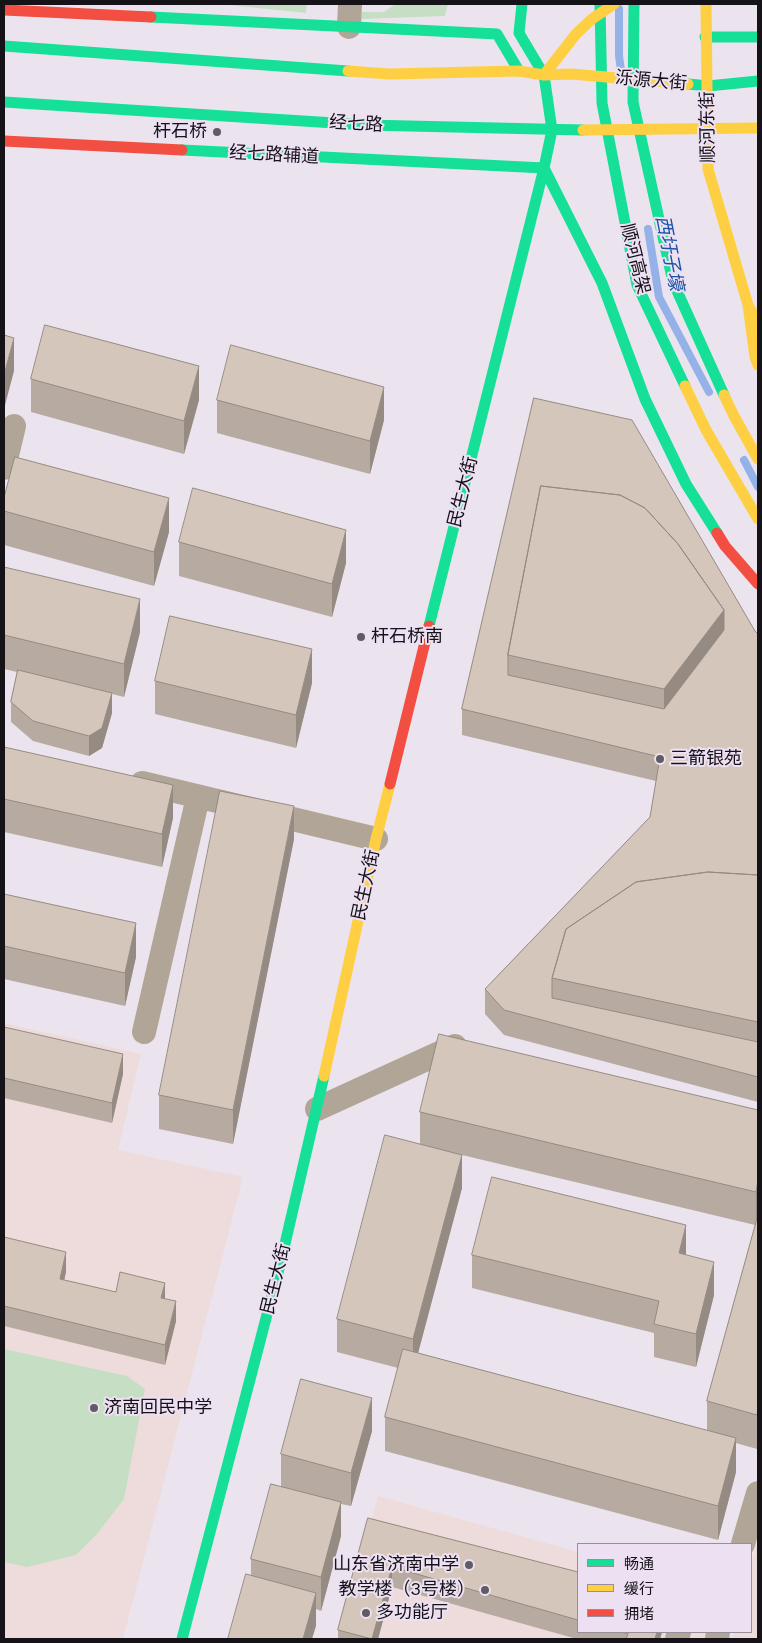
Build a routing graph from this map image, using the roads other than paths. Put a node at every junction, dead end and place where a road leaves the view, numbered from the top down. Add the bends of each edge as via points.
1 (350, 4) edge
2 (522, 4) edge
3 (589, 4) edge
4 (634, 4) edge
5 (706, 4) edge
6 (607, 5) edge
7 (4, 10) edge
8 (349, 27) junction
9 (758, 36) edge
10 (705, 37) junction
11 (4, 46) edge
12 (519, 71) junction
13 (544, 75) junction
14 (758, 81) edge
15 (708, 86) junction
16 (4, 102) edge
17 (758, 128) edge
18 (709, 129) junction
19 (552, 130) junction
20 (4, 141) edge
21 (544, 168) junction
22 (753, 286) dead end
23 (748, 305) junction
24 (758, 322) edge
25 (758, 365) edge
26 (14, 426) dead end
27 (758, 459) edge
28 (4, 468) edge
29 (758, 519) edge
30 (758, 584) edge
31 (120, 778) edge
32 (198, 797) junction
33 (376, 839) junction
34 (144, 1032) dead end
35 (456, 1046) edge
36 (317, 1109) junction
37 (758, 1493) edge
38 (743, 1543) edge
39 (182, 1639) edge

1 - 8 street
2 - 13 main road via 519,33
3 - 6 main road
4 - 27 main road, 顺河高架 via 633,102 673,282 734,416
5 - 10 main road, 顺河东街
6 - 13 main road via 576,34
6 - 29 main road, 顺河高架 via 602,102 637,285 706,430
7 - 8 main road
8 - 12 main road via 497,34
9 - 10 main road
10 - 15 main road, 顺河东街
11 - 12 main road via 389,74
12 - 13 main road
13 - 15 main road, 泺源大街 via 571,74
13 - 19 main road
14 - 15 main road, 泺源大街
15 - 18 main road, 顺河东街
16 - 19 main road, 经七路 via 366,125
17 - 18 main road
18 - 19 main road, 经七路
18 - 23 main road, 顺河东街 via 708,169
19 - 21 main road, 民生大街
20 - 21 main road, 经七路辅道
21 - 30 main road via 602,283 646,399 686,484 724,546
21 - 33 main road, 民生大街
22 - 23 main road
23 - 24 main road
23 - 25 main road
26 - 28 street
31 - 32 street
32 - 33 street
32 - 34 street
33 - 36 main road, 民生大街
35 - 36 street
36 - 39 main road, 民生大街 via 281,1261
37 - 38 street

